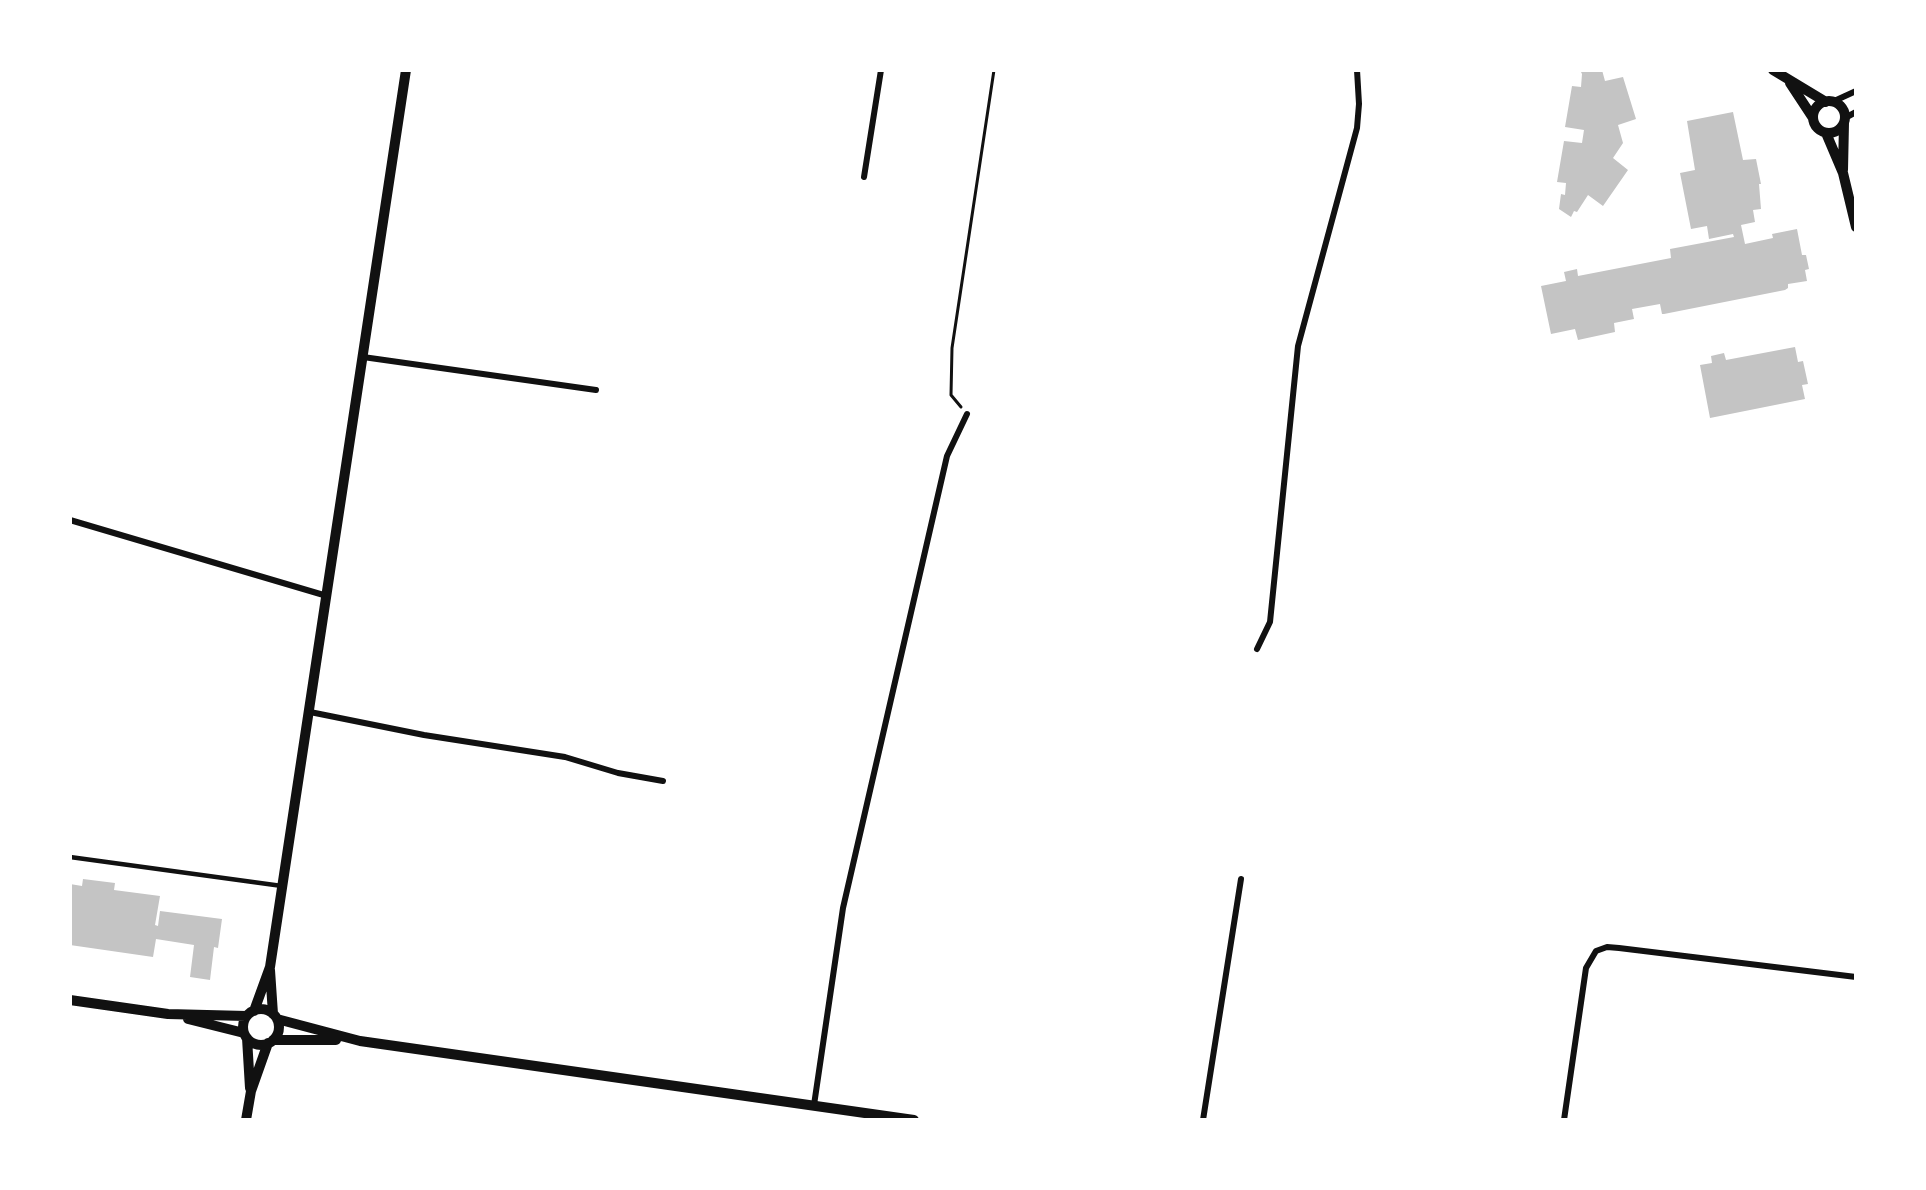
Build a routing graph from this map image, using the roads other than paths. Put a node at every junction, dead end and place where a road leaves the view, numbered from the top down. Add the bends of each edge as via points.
1 (406, 70) edge
2 (881, 70) edge
3 (1358, 70) edge
4 (1773, 70) edge
5 (1788, 81) junction
6 (1856, 91) edge
7 (1829, 102) junction
8 (1856, 112) edge
9 (1813, 118) junction
10 (1845, 121) junction
11 (1826, 133) junction
12 (1843, 173) junction
13 (864, 177) dead end
14 (1856, 227) edge
15 (363, 357) junction
16 (596, 390) dead end
17 (967, 414) road end
18 (70, 520) edge
19 (327, 596) junction
20 (1257, 649) dead end
21 (310, 712) junction
22 (663, 782) dead end
23 (70, 857) edge
24 (1241, 879) dead end
25 (283, 886) junction
26 (270, 967) junction
27 (1856, 977) edge
28 (70, 1000) edge
29 (250, 1013) junction
30 (168, 1014) junction
31 (275, 1016) junction
32 (245, 1036) junction
33 (360, 1041) junction
34 (270, 1042) junction
35 (250, 1091) junction
36 (814, 1105) junction
37 (246, 1119) edge
38 (914, 1119) edge
39 (1203, 1119) edge
40 (1564, 1119) edge

1 - 15 street
2 - 13 street
3 - 20 street via 1357,128 1298,346 1270,622
4 - 5 street
5 - 7 street
5 - 9 street
6 - 7 street
7 - 9 street via 1815,109
7 - 10 street via 1843,109
8 - 10 street
9 - 11 street via 1817,128
10 - 11 street via 1837,132
10 - 12 street
11 - 12 street
12 - 14 street
15 - 16 street
15 - 19 street
17 - 36 street via 947,456 846,897
18 - 19 street
19 - 21 street
21 - 22 street via 565,757
21 - 25 street
23 - 25 lane
24 - 39 street
25 - 26 street
26 - 29 street
26 - 31 street
27 - 40 street via 1619,948 1596,951 1586,968
28 - 30 street
29 - 30 street
29 - 31 street via 262,1009
29 - 32 street via 244,1021
30 - 32 street
31 - 33 street
31 - 34 street via 278,1030
32 - 34 street via 257,1045
32 - 35 street
33 - 34 street
33 - 36 street
34 - 35 street
35 - 37 street
36 - 38 street

